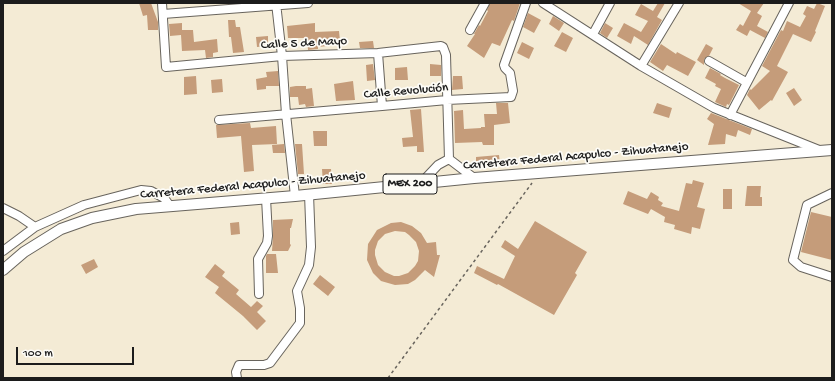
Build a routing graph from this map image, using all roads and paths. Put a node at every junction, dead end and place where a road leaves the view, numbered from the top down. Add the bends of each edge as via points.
1 (162, 3) edge
2 (308, 3) edge
3 (485, 3) edge
4 (526, 3) edge
5 (544, 3) edge
6 (610, 3) edge
7 (678, 3) edge
8 (789, 3) edge
9 (276, 4) edge
10 (163, 14) junction
11 (470, 30) dead end
12 (593, 34) junction
13 (378, 53) junction
14 (282, 56) junction
15 (708, 61) dead end
16 (642, 66) junction
17 (746, 82) junction
18 (447, 100) junction
19 (382, 106) junction
20 (286, 114) junction
21 (730, 115) junction
22 (219, 120) dead end
23 (832, 150) edge
24 (820, 151) junction
25 (449, 159) junction
26 (539, 173) junction
27 (474, 178) junction
28 (420, 183) junction
29 (309, 194) junction
30 (295, 196) junction
31 (830, 196) edge
32 (266, 198) junction
33 (170, 206) junction
34 (3, 208) edge
35 (35, 227) junction
36 (3, 251) edge
37 (3, 270) edge
38 (832, 277) edge
39 (259, 294) dead end
40 (237, 378) edge
41 (388, 378) edge

1 - 10 street
2 - 9 street
3 - 11 street
4 - 18 street, Calle Revolución via 504,65 512,81 511,97
5 - 12 street
6 - 12 street
7 - 16 street
8 - 17 street
9 - 10 street
9 - 14 street
10 - 14 street, Calle 5 de Mayo via 166,67
12 - 16 street
13 - 14 street, Calle 5 de Mayo
13 - 18 street, Calle 5 de Mayo via 443,47 446,55
13 - 19 street
14 - 20 street
15 - 17 street
16 - 21 street
17 - 21 street
18 - 19 street, Calle Revolución
18 - 25 street
19 - 20 street, Calle Revolución
20 - 22 street, Calle Revolución
20 - 30 street
21 - 24 street
23 - 24 main road, Carretera Federal Acapulco - Zihuatanejo / MEX 200
24 - 26 main road, Carretera Federal Acapulco - Zihuatanejo / MEX 200
25 - 27 street
25 - 28 street via 438,165
26 - 27 main road, Carretera Federal Acapulco - Zihuatanejo / MEX 200
26 - 41 path
27 - 28 main road, Carretera Federal Acapulco - Zihuatanejo / MEX 200
28 - 29 main road, Carretera Federal Acapulco - Zihuatanejo / MEX 200
29 - 30 main road, Carretera Federal Acapulco - Zihuatanejo / MEX 200
29 - 40 street via 311,247 308,264 297,290 300,323 270,363 239,365
30 - 32 main road, Carretera Federal Acapulco - Zihuatanejo / MEX 200
31 - 38 street via 807,205 793,260 801,267
32 - 33 main road, Carretera Federal Acapulco - Zihuatanejo / MEX 200
32 - 39 street via 267,243 258,259
33 - 35 street via 164,198 151,191 141,190 84,205
33 - 37 main road, Carretera Federal Acapulco - Zihuatanejo / MEX 200 via 136,209 92,218 61,229 24,252
34 - 35 street
35 - 36 street

